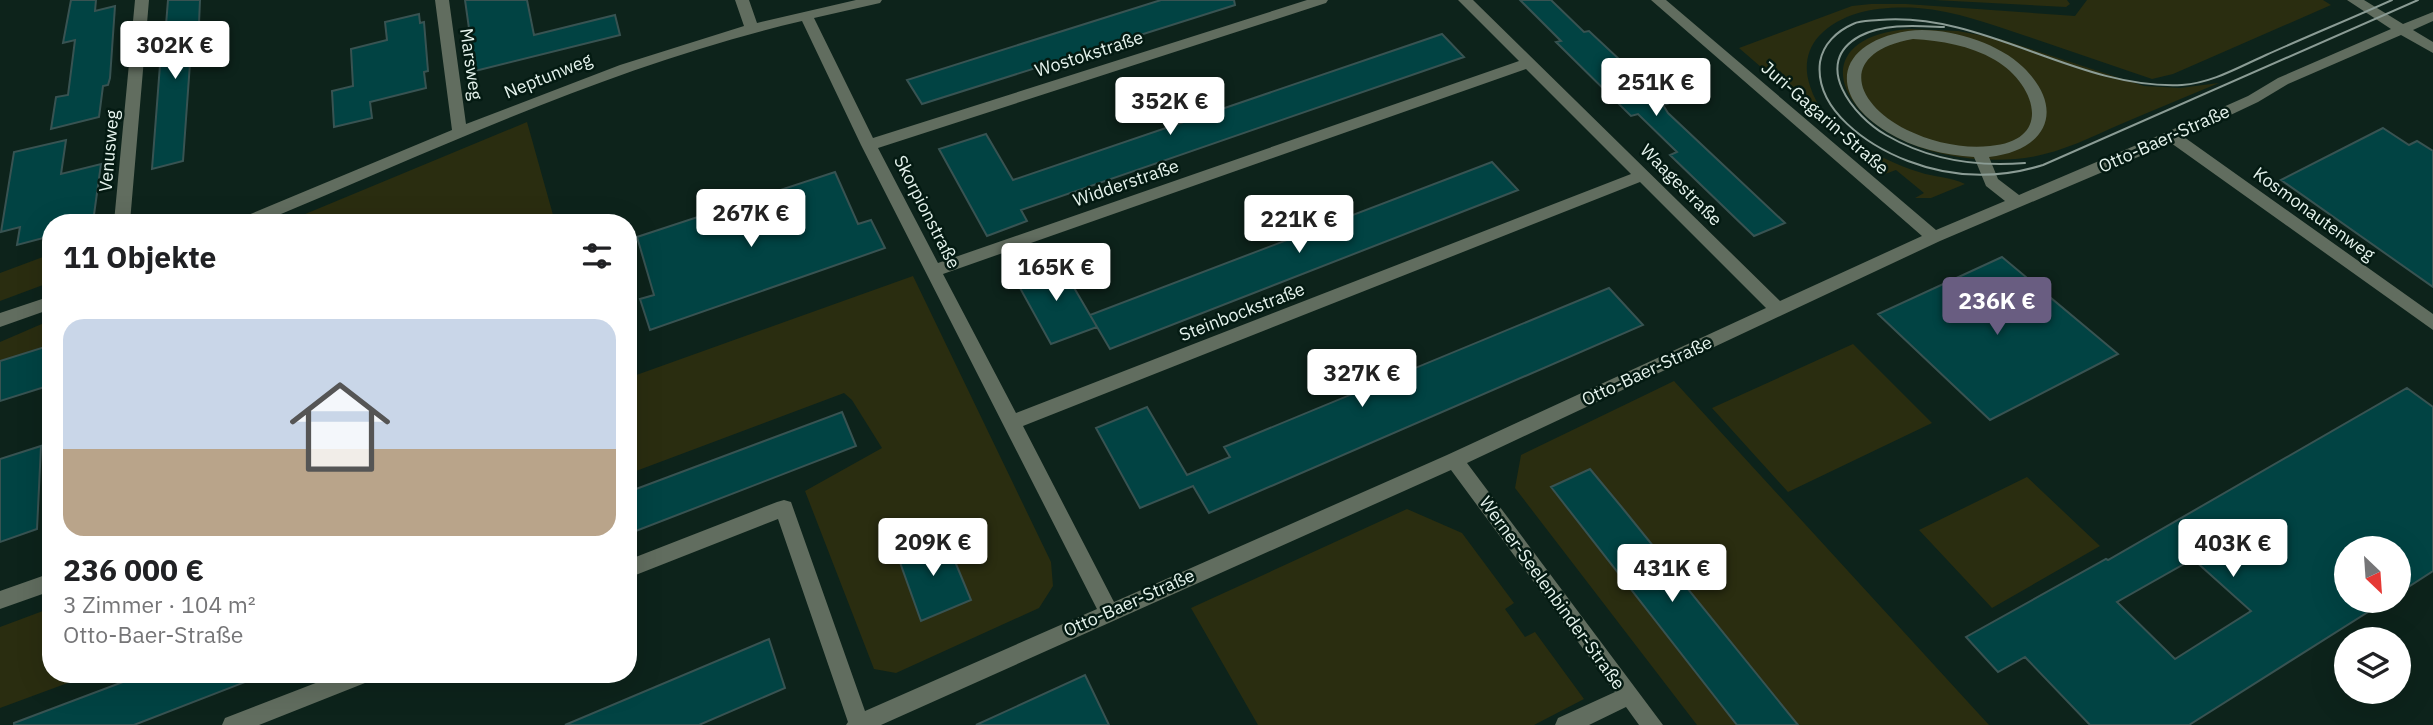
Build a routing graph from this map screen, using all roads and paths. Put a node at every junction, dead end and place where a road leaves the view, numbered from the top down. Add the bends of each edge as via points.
1 (142, 0) edge
2 (442, 0) edge
3 (742, 0) edge
4 (875, 0) edge
5 (1321, 0) edge
6 (1465, 0) edge
7 (1658, 0) edge
8 (2354, 0) edge
9 (806, 15) junction
10 (2433, 16) edge
11 (752, 28) junction
12 (2403, 30) junction
13 (2433, 48) edge
14 (1529, 63) junction
15 (460, 134) junction
16 (2172, 136) junction
17 (869, 145) junction
18 (1979, 152) junction
19 (1643, 175) junction
20 (2017, 202) junction
21 (123, 214) edge
22 (266, 214) edge
23 (1934, 237) junction
24 (933, 271) junction
25 (42, 305) edge
26 (1779, 310) junction
27 (0, 320) edge
28 (2433, 323) edge
29 (1011, 423) junction
30 (1454, 460) junction
31 (637, 565) edge
32 (42, 585) edge
33 (0, 600) edge
34 (1109, 613) junction
35 (340, 683) edge
36 (1628, 696) junction
37 (858, 724) edge
38 (233, 725) edge
39 (1566, 725) edge
40 (1652, 725) edge

1 - 21 street, Venusweg
2 - 15 street, Marsweg
3 - 11 street
4 - 9 street, Neptunweg
5 - 17 street, Wostokstraße
6 - 14 street, Waagestraße
7 - 23 street, Juri-Gagarin-Straße
8 - 12 street
9 - 11 street, Neptunweg
9 - 17 street, Skorpionstraße
10 - 12 street, Otto-Baer-Straße
11 - 15 street, Neptunweg via 611,74
12 - 13 street
12 - 16 street, Otto-Baer-Straße via 2283,81
14 - 19 street, Waagestraße
14 - 24 street, Widderstraße
15 - 22 street, Neptunweg
16 - 20 street, Otto-Baer-Straße
16 - 28 street, Kosmonautenweg
17 - 24 street, Skorpionstraße
18 - 18 street via 2015,146 2039,123 2035,94 2014,68 1970,43 1924,35 1884,40 1858,58 1853,71 1855,87 1880,119 1925,143
18 - 20 street via 1992,182
19 - 26 street, Waagestraße
19 - 29 street, Steinbockstraße
20 - 23 street, Otto-Baer-Straße
23 - 26 street, Otto-Baer-Straße
24 - 29 street, Skorpionstraße
25 - 27 street
26 - 30 street, Otto-Baer-Straße
29 - 34 street, Skorpionstraße
30 - 34 street, Otto-Baer-Straße
30 - 36 street, Werner-Seelenbinder-Straße
31 - 37 street, Otto-Baer-Straße via 784,508
32 - 33 street
34 - 37 street, Otto-Baer-Straße
35 - 38 street
36 - 39 street
36 - 40 street, Werner-Seelenbinder-Straße

